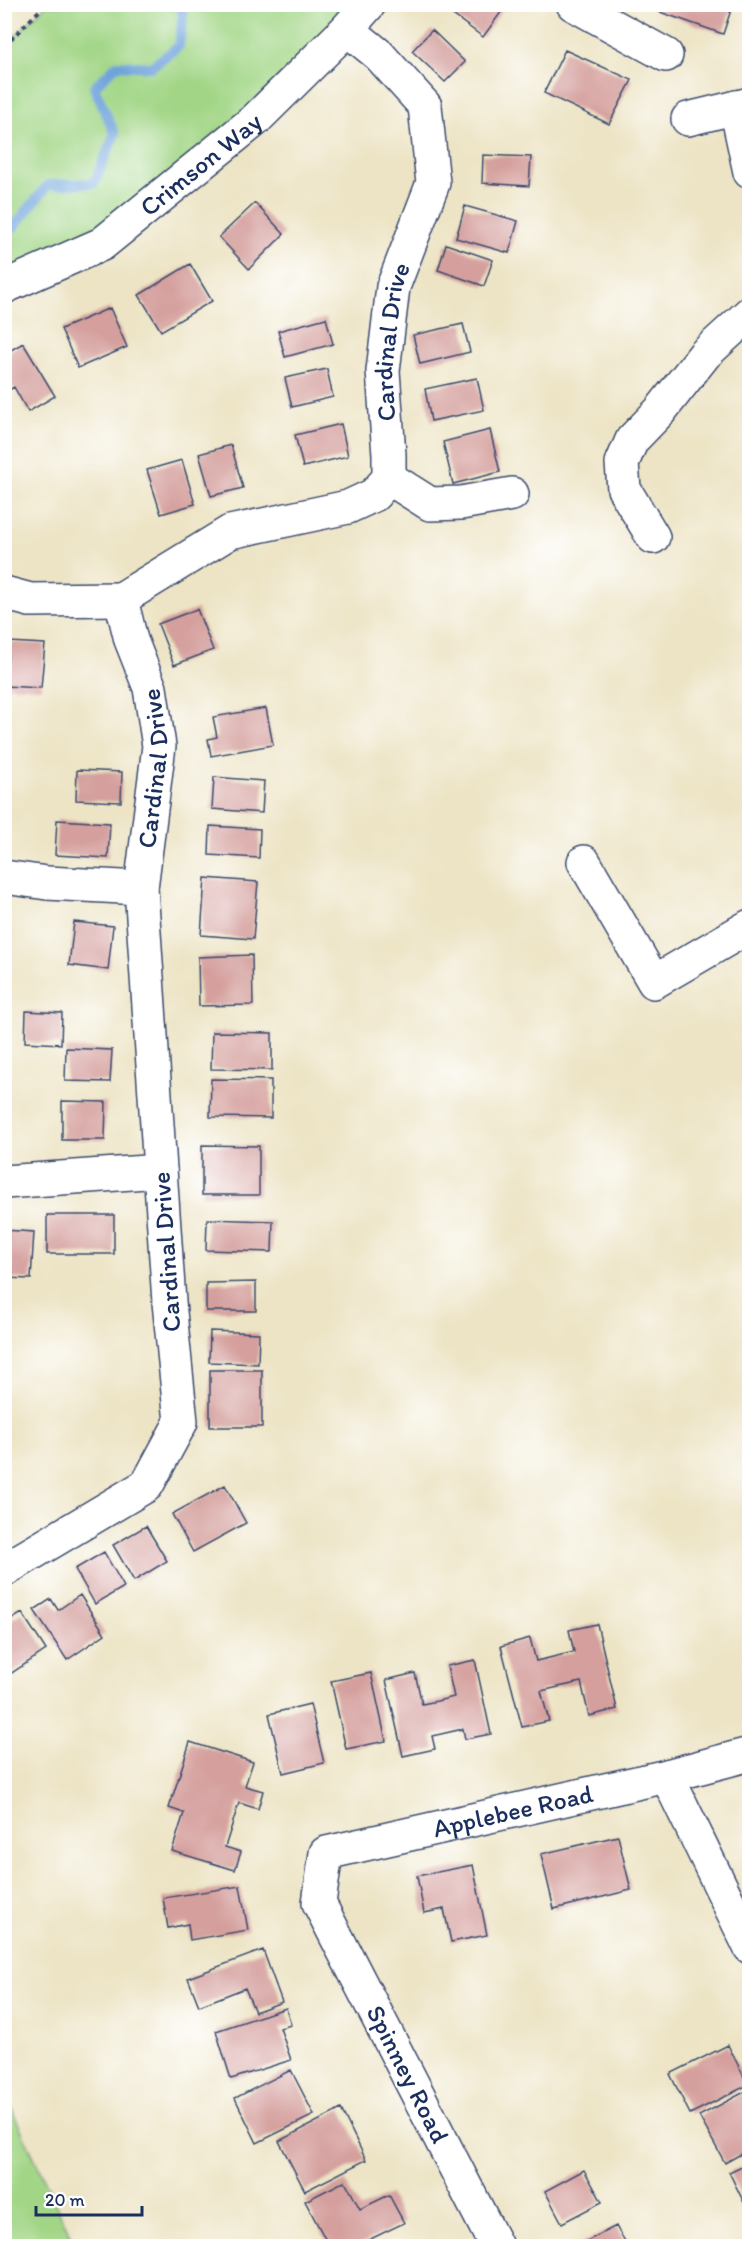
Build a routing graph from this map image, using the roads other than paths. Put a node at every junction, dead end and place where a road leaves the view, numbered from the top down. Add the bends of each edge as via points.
1 (369, 4) edge
2 (573, 4) edge
3 (347, 29) junction
4 (666, 55) dead end
5 (742, 105) edge
6 (688, 119) dead end
7 (750, 172) edge
8 (4, 287) edge
9 (750, 313) edge
10 (389, 478) junction
11 (512, 494) dead end
12 (654, 537) dead end
13 (4, 593) edge
14 (120, 599) junction
15 (584, 862) dead end
16 (4, 877) edge
17 (141, 888) junction
18 (750, 926) edge
19 (160, 1171) junction
20 (4, 1182) edge
21 (4, 1570) edge
22 (750, 1754) edge
23 (667, 1776) junction
24 (319, 1903) joint
25 (750, 1947) edge
26 (496, 2247) edge

1 - 3 street, Crimson Way
2 - 4 street
3 - 8 street, Crimson Way via 255,120 102,244
3 - 10 street, Cardinal Drive via 379,55 425,106 433,183 393,287 383,371
5 - 6 street
5 - 7 street
9 - 12 street via 705,354 632,440 622,463 624,489
10 - 11 street via 430,504
10 - 14 street via 374,495 348,507 230,532
13 - 14 street via 30,600
14 - 17 street, Cardinal Drive via 150,688 159,746
15 - 18 street via 654,982
16 - 17 street
17 - 19 street, Cardinal Drive
19 - 20 street
19 - 21 street, Cardinal Drive via 181,1422 147,1485
22 - 23 street, Applebee Road
23 - 24 street, Applebee Road via 326,1853
23 - 25 street
24 - 26 street, Spinney Road

